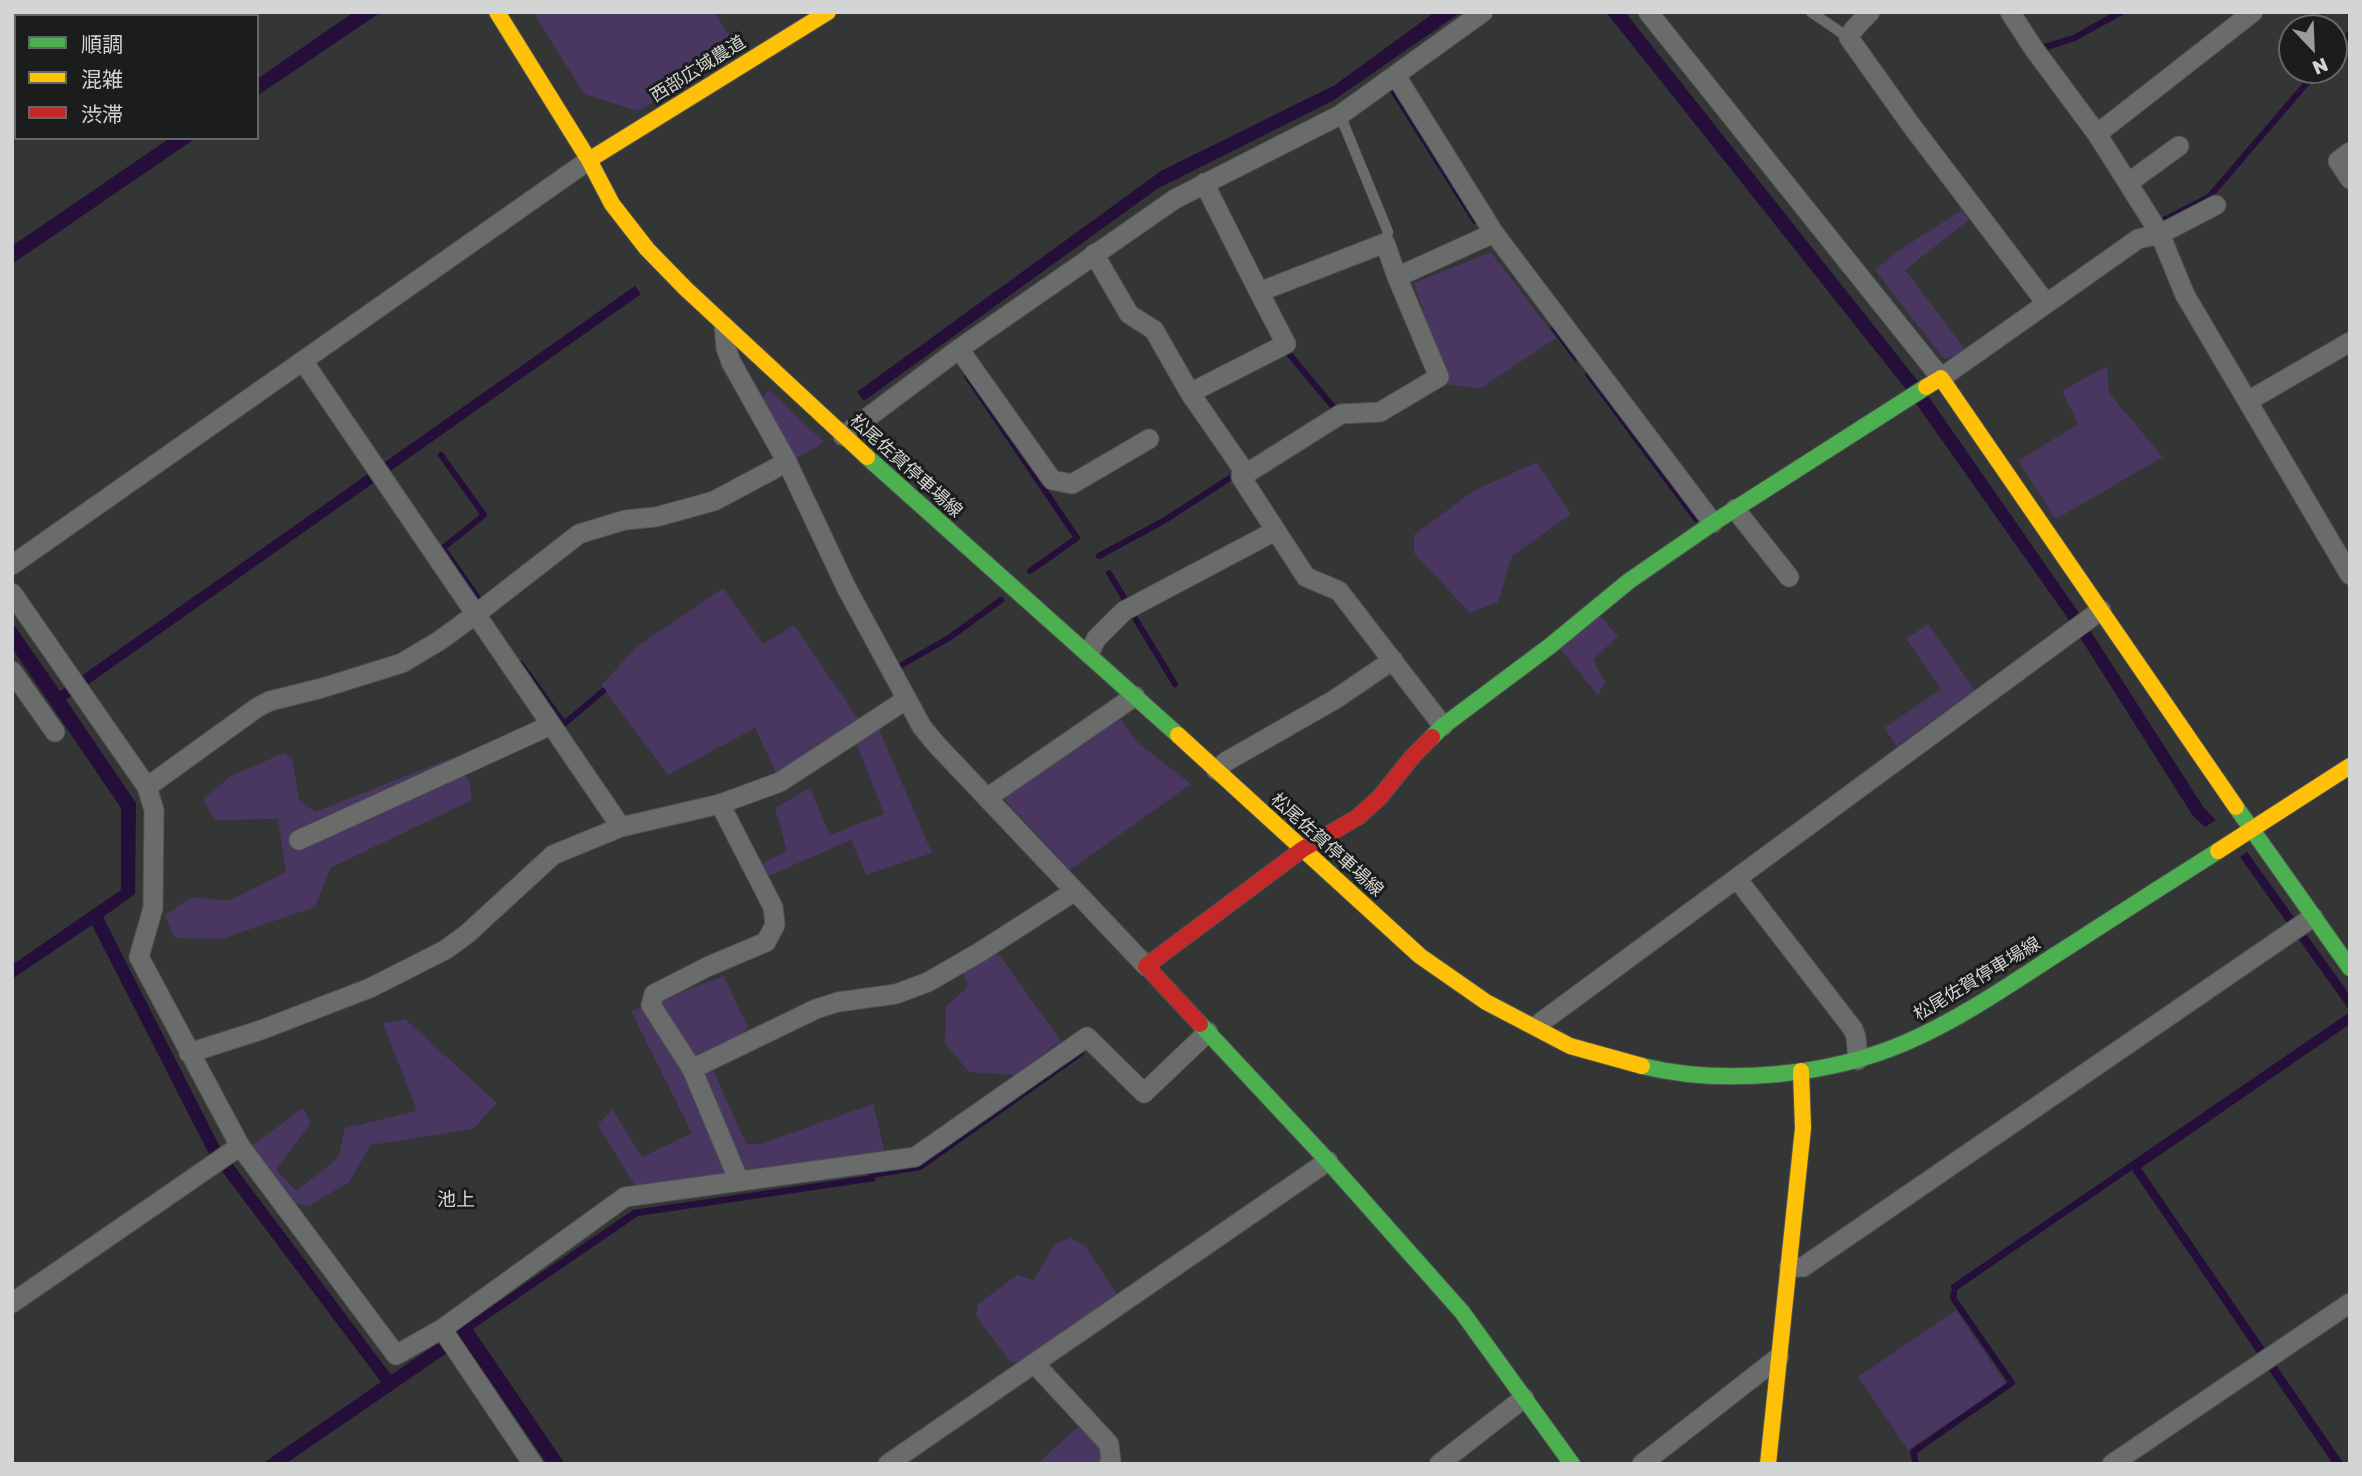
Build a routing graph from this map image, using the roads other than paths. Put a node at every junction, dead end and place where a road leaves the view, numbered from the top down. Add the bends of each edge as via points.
1 (497, 12) edge
2 (828, 12) edge
3 (1483, 12) edge
4 (1648, 12) edge
5 (1811, 12) edge
6 (1870, 12) edge
7 (2010, 12) edge
8 (2253, 12) edge
9 (1849, 38) junction
10 (1396, 76) junction
11 (1340, 115) junction
12 (2097, 134) junction
13 (2179, 146) dead end
14 (2350, 152) edge
15 (589, 160) junction
16 (2350, 179) edge
17 (1204, 183) junction
18 (2128, 183) junction
19 (2216, 205) dead end
20 (1494, 233) junction
21 (2160, 234) junction
22 (1385, 243) junction
23 (1094, 254) junction
24 (1397, 277) junction
25 (1259, 292) junction
26 (2046, 303) junction
27 (724, 326) junction
28 (2350, 342) edge
29 (959, 349) junction
30 (303, 361) junction
31 (1936, 381) junction
32 (1190, 393) junction
33 (2248, 401) junction
34 (843, 436) junction
35 (1149, 439) dead end
36 (787, 462) junction
37 (1242, 472) junction
38 (1735, 509) junction
39 (1713, 523) junction
40 (1275, 531) junction
41 (12, 565) edge
42 (2350, 575) edge
43 (1789, 577) dead end
44 (12, 593) edge
45 (476, 614) junction
46 (2096, 614) junction
47 (1089, 654) junction
48 (1393, 660) junction
49 (12, 671) edge
50 (1135, 696) junction
51 (907, 699) junction
52 (551, 725) junction
53 (1443, 726) junction
54 (55, 732) dead end
55 (2350, 766) edge
56 (1216, 770) junction
57 (147, 788) junction
58 (987, 798) junction
59 (720, 804) junction
60 (621, 827) junction
61 (2251, 829) junction
62 (299, 840) dead end
63 (1303, 849) junction
64 (1738, 880) junction
65 (1075, 891) junction
66 (2302, 924) junction
67 (1146, 966) junction
68 (2350, 968) edge
69 (1536, 1026) junction
70 (1208, 1032) junction
71 (189, 1053) junction
72 (1858, 1060) junction
73 (692, 1069) junction
74 (1801, 1071) junction
75 (237, 1148) junction
76 (1328, 1161) junction
77 (738, 1181) junction
78 (1788, 1267) junction
79 (12, 1303) edge
80 (2350, 1303) edge
81 (442, 1329) junction
82 (1779, 1357) junction
83 (1034, 1363) junction
84 (1524, 1398) junction
85 (892, 1463) edge
86 (533, 1464) edge
87 (1109, 1464) edge
88 (1439, 1464) edge
89 (1572, 1464) edge
90 (1642, 1464) edge
91 (1768, 1464) edge
92 (2112, 1464) edge

1 - 15 street, 松尾佐賀停車場線
2 - 15 street, 西部広域農道
3 - 10 street
4 - 31 street
5 - 9 lane
6 - 9 street
7 - 12 street
8 - 12 street
9 - 26 street
10 - 11 street
10 - 20 street
11 - 17 street
11 - 22 lane via 1388,232
12 - 18 street
13 - 18 street
14 - 16 street via 2338,161
15 - 27 street, 松尾佐賀停車場線 via 612,204 647,249
15 - 30 street
17 - 23 street
17 - 25 street
18 - 21 street
19 - 21 street
20 - 24 street
20 - 39 street
21 - 26 street via 2138,239
21 - 33 street via 2185,295
22 - 24 street
22 - 25 street
23 - 29 street
23 - 32 street via 1129,314 1154,330
24 - 37 street via 1438,377 1380,412 1340,414
25 - 32 street via 1279,347
26 - 31 street
27 - 34 street, 松尾佐賀停車場線
27 - 36 street via 731,362
28 - 33 street
29 - 34 street
29 - 35 street via 1052,480 1072,484
30 - 41 street
30 - 45 street
31 - 38 street
31 - 46 street
32 - 37 street
33 - 42 street
34 - 47 street, 松尾佐賀停車場線
36 - 45 street via 714,501 579,534
36 - 51 street via 847,589
37 - 40 street
38 - 39 street
38 - 43 street
39 - 53 street via 1629,581
40 - 47 street via 1124,611 1096,639
40 - 48 street via 1306,577 1339,591
44 - 57 street
45 - 52 street
45 - 57 street via 401,663 258,707
46 - 61 street
46 - 64 street
47 - 50 street, 松尾佐賀停車場線
48 - 53 street
48 - 56 street
49 - 54 street
50 - 56 street, 松尾佐賀停車場線
50 - 58 street
51 - 58 street via 922,727
51 - 59 street via 780,782
52 - 60 street
52 - 62 street
53 - 63 street via 1358,817
55 - 61 street, 松尾佐賀停車場線
56 - 63 street, 松尾佐賀停車場線
57 - 71 street via 154,810 153,908 139,957
58 - 65 street
59 - 60 street
59 - 73 street via 773,907 775,925 766,942 654,995 651,1005
60 - 71 street via 553,855 445,950 370,988
61 - 66 street
61 - 72 street, 松尾佐賀停車場線 via 1974,1007 1906,1042
63 - 67 street
63 - 69 street, 松尾佐賀停車場線 via 1420,957 1486,1002
64 - 69 street
64 - 72 street via 1853,1029
65 - 67 street
65 - 73 street via 928,982 895,994 816,1009
66 - 68 street
66 - 78 street via 1803,1267
67 - 70 street
69 - 74 street, 松尾佐賀停車場線 via 1570,1046 1671,1073 1733,1076
70 - 76 street
70 - 77 street via 1144,1093 1087,1037 915,1157
71 - 75 street
72 - 74 street, 松尾佐賀停車場線
73 - 77 street
74 - 78 street via 1803,1128
75 - 79 street
75 - 81 street via 396,1355
76 - 83 street
76 - 84 street via 1462,1312
77 - 81 street via 625,1197
78 - 82 street
80 - 92 street
81 - 86 street
82 - 90 street
82 - 91 street
83 - 85 street
83 - 87 street via 1109,1444
84 - 88 street
84 - 89 street

